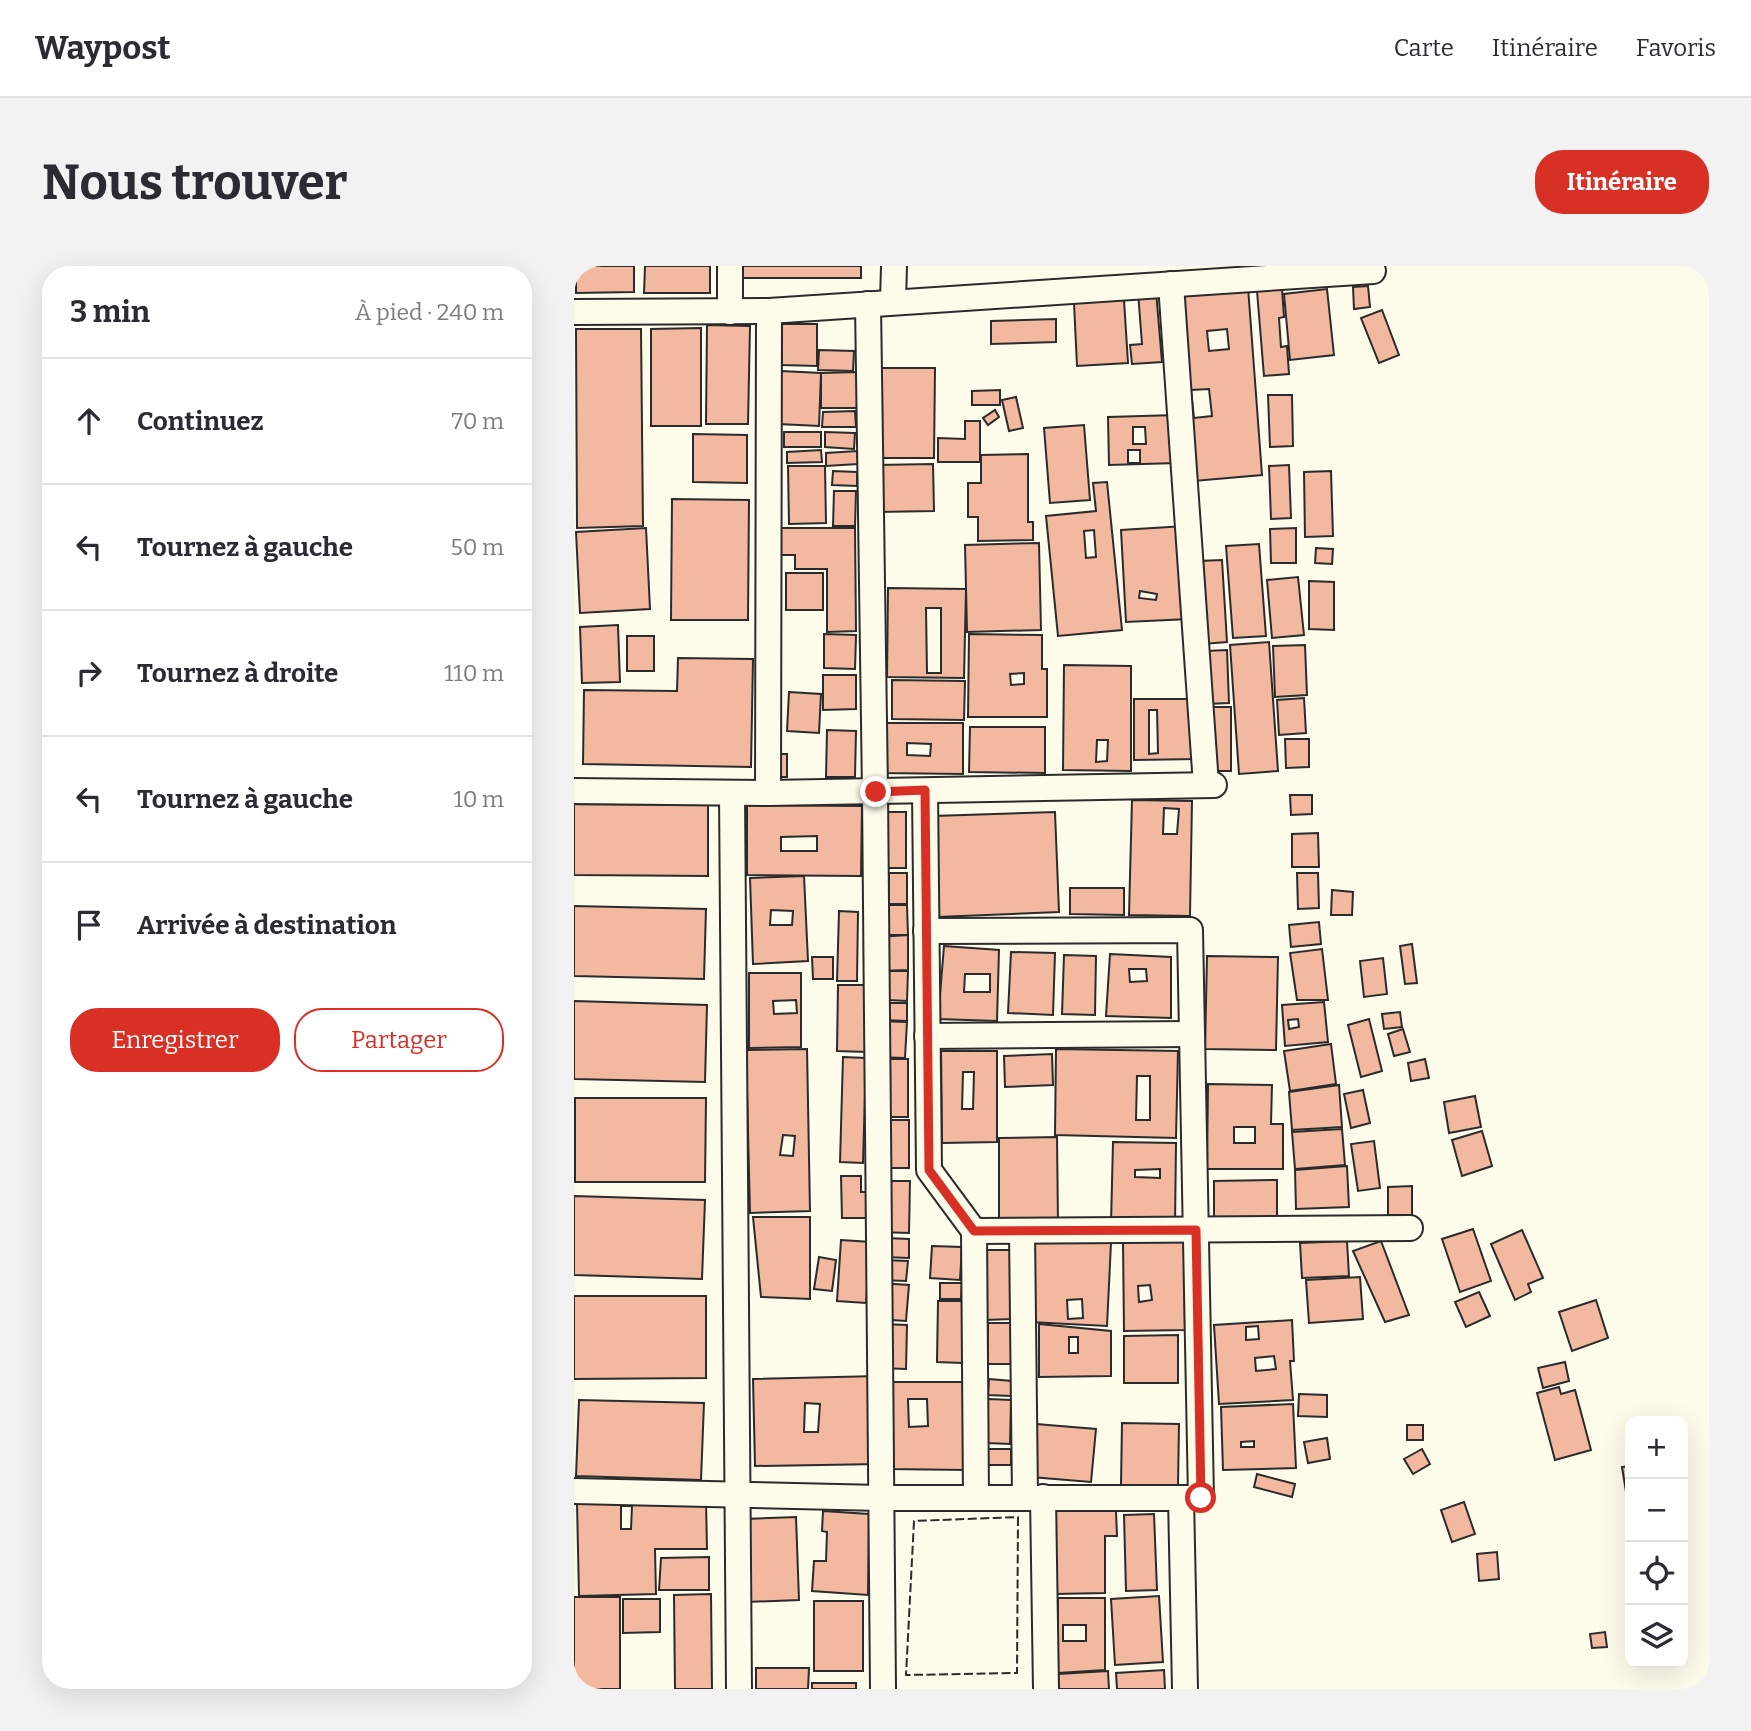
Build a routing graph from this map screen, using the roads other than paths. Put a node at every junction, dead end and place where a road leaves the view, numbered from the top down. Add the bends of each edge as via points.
1 (730, 266) edge
2 (894, 266) edge
3 (1373, 271) dead end
4 (1171, 284) junction
5 (880, 303) junction
6 (769, 311) junction
7 (574, 312) edge
8 (730, 312) junction
9 (925, 790) junction
10 (574, 792) edge
11 (876, 792) junction
12 (732, 793) junction
13 (768, 793) junction
14 (926, 931) junction
15 (1192, 1034) junction
16 (927, 1036) junction
17 (1410, 1228) dead end
18 (1196, 1230) junction
19 (974, 1231) junction
20 (1022, 1231) junction
21 (574, 1491) edge
22 (737, 1494) junction
23 (976, 1497) junction
24 (1034, 1497) junction
25 (881, 1498) junction
26 (1181, 1498) junction
27 (739, 1689) edge
28 (883, 1689) edge
29 (1046, 1689) edge
30 (1185, 1689) edge

1 - 8 street
2 - 5 street
3 - 4 street
4 - 5 street
4 - 9 street via 1210,785
5 - 6 street
5 - 11 street
6 - 8 street
6 - 13 street
7 - 8 street
9 - 11 street
9 - 14 street
10 - 12 street
11 - 13 street
11 - 25 street
12 - 13 street
12 - 22 street
14 - 15 street via 1190,930
14 - 16 street
15 - 16 street
15 - 18 street
16 - 19 street via 929,1170
17 - 18 street
18 - 20 street
18 - 26 street via 1201,1498
19 - 20 street
19 - 23 street
20 - 24 street
21 - 22 street
22 - 25 street
22 - 27 street
23 - 24 street
23 - 25 street
24 - 26 street
24 - 29 street
25 - 28 street
26 - 30 street

